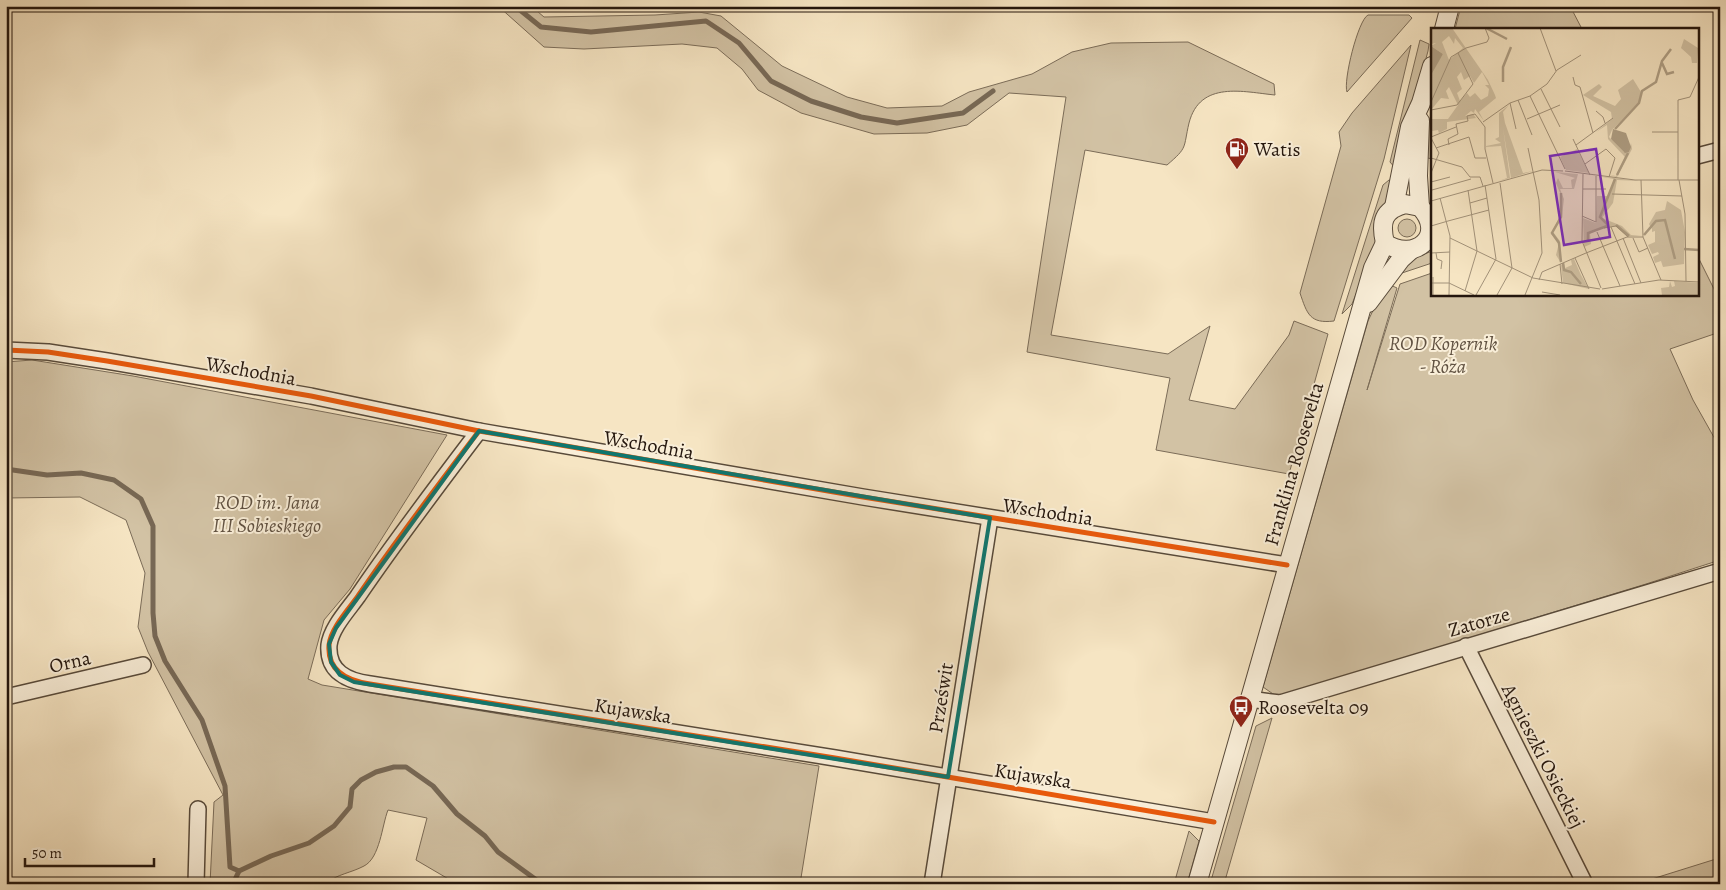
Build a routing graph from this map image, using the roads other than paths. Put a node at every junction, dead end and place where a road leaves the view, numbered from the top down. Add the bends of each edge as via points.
1 (1450, 6) edge
2 (1444, 28) edge
3 (1431, 69) edge
4 (1421, 103) junction
5 (1720, 150) edge
6 (1698, 156) edge
7 (1394, 207) junction
8 (1427, 216) edge
9 (1429, 241) edge
10 (1385, 243) junction
11 (1411, 250) junction
12 (1360, 316) junction
13 (6, 350) edge
14 (479, 431) junction
15 (990, 518) junction
16 (1287, 565) junction
17 (1720, 571) edge
18 (1466, 646) junction
19 (143, 665) dead end
20 (6, 697) edge
21 (1249, 699) junction
22 (948, 777) junction
23 (198, 809) dead end
24 (1214, 822) junction
25 (196, 884) edge
26 (932, 884) edge
27 (1197, 884) edge
28 (1585, 884) edge

1 - 2 street
3 - 4 street
4 - 7 street via 1410,127
4 - 8 street via 1418,176
5 - 6 street
7 - 8 street via 1405,204
7 - 10 street via 1382,229
8 - 9 street
9 - 11 street
10 - 11 street
10 - 12 street, Franklina Roosevelta via 1373,268
11 - 12 street, Franklina Roosevelta via 1381,284
12 - 16 street, Franklina Roosevelta
13 - 14 street, Wschodnia via 48,352 107,361 310,396
14 - 15 street, Wschodnia
14 - 22 street, Kujawska via 336,628 329,644 331,662 340,675 354,682
15 - 16 street, Wschodnia
15 - 22 street, Prześwit
16 - 21 street, Franklina Roosevelta
17 - 18 street, Zatorze
18 - 21 street, Zatorze via 1280,703
18 - 28 street, Agnieszki Osieckiej
19 - 20 street, Orna
21 - 24 street, Franklina Roosevelta
22 - 24 street, Kujawska
22 - 26 street, Prześwit
23 - 25 street
24 - 27 street, Franklina Roosevelta

